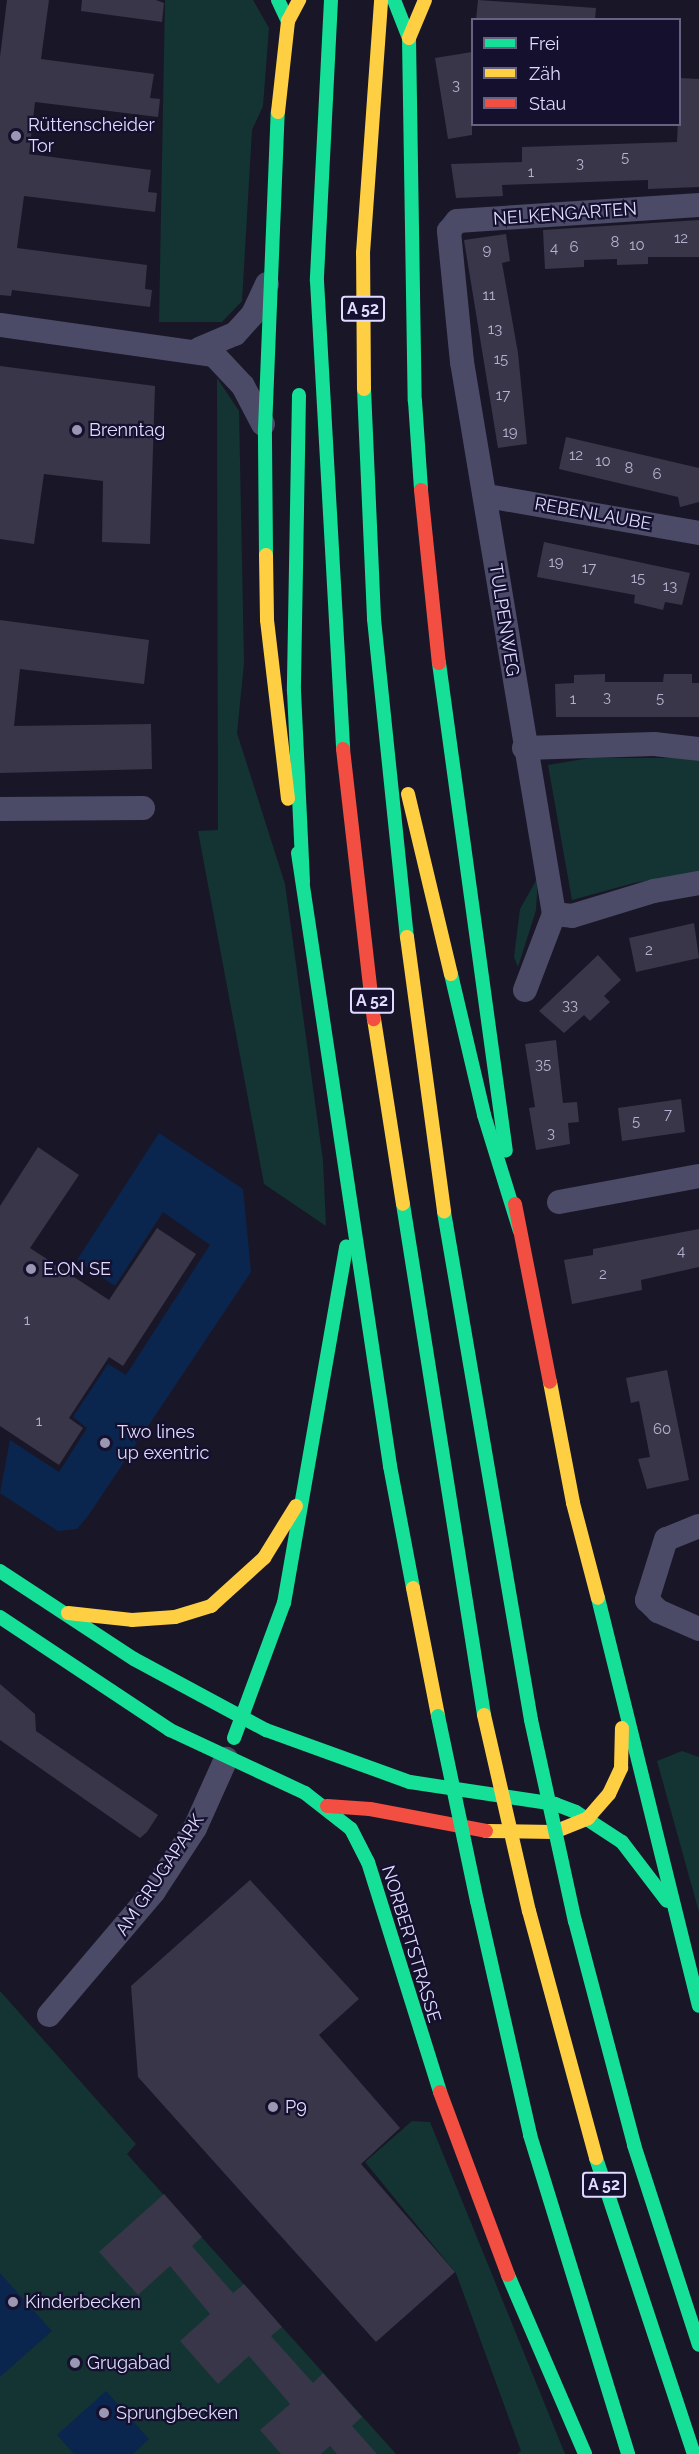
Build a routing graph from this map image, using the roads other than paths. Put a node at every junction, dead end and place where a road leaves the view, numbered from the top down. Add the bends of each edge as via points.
1 (278, 0) edge
2 (299, 0) edge
3 (331, 0) edge
4 (381, 0) edge
5 (394, 0) edge
6 (425, 0) edge
7 (288, 21) junction
8 (409, 38) junction
9 (699, 205) edge
10 (448, 244) joint
11 (268, 280) junction
12 (317, 281) junction
13 (0, 326) edge
14 (304, 331) dead end
15 (199, 350) junction
16 (299, 378) dead end
17 (265, 429) junction
18 (487, 496) junction
19 (699, 533) edge
20 (374, 619) junction
21 (524, 748) junction
22 (699, 749) edge
23 (0, 808) edge
24 (143, 808) dead end
25 (303, 882) junction
26 (699, 883) edge
27 (554, 914) junction
28 (525, 990) dead end
29 (699, 1176) edge
30 (559, 1202) dead end
31 (351, 1218) junction
32 (520, 1231) junction
33 (306, 1489) junction
34 (699, 1526) edge
35 (0, 1571) edge
36 (63, 1613) junction
37 (0, 1617) edge
38 (699, 1629) edge
39 (622, 1703) junction
40 (242, 1718) junction
41 (226, 1760) junction
42 (327, 1806) junction
43 (588, 1818) junction
44 (681, 1933) junction
45 (699, 2006) edge
46 (48, 2015) dead end
47 (699, 2345) edge
48 (585, 2454) edge
49 (628, 2454) edge
50 (694, 2454) edge

1 - 7 main road
2 - 7 main road
3 - 12 main road, A 52
4 - 20 main road, A 52 via 367,156 363,288
5 - 8 main road
6 - 8 main road
7 - 11 main road
8 - 32 main road via 415,401 429,592 480,982
9 - 10 street, NELKENGARTEN via 457,221 449,231
10 - 18 street, TULPENWEG via 462,362
11 - 15 street via 253,314 235,334
11 - 17 main road
12 - 14 main road
12 - 50 main road, A 52, bridge via 328,584 346,789 395,1164 484,1715 529,1911 595,2156
13 - 15 street
15 - 17 street via 229,368 253,401
16 - 25 main road via 294,691
17 - 25 main road via 271,673
18 - 19 street, REBENLAUBE
18 - 21 street, TULPENWEG
20 - 32 main road via 426,876 484,1115
20 - 47 main road, A 52, bridge via 397,863 437,1170 486,1479 531,1720 575,1921 634,2145
21 - 22 street via 654,744
21 - 27 street, TULPENWEG
23 - 24 street
25 - 31 main road
26 - 27 street via 654,891 572,916
27 - 28 street
29 - 30 street
31 - 33 main road, AM GRUGAPARK
31 - 49 main road, bridge via 390,1466 477,1901 530,2135
32 - 39 main road via 573,1503
33 - 36 main road via 264,1558 211,1606 175,1617 132,1620
33 - 40 main road, AM GRUGAPARK via 284,1603
34 - 38 street via 666,1539 647,1600 658,1611
35 - 36 main road
36 - 40 main road via 134,1659
37 - 41 main road, NORBERTSTRASSE via 170,1730
39 - 43 main road via 621,1768 609,1794
39 - 44 main road via 653,1805
40 - 41 main road, AM GRUGAPARK
40 - 43 main road via 410,1782 555,1804
41 - 42 main road, NORBERTSTRASSE
41 - 46 street, AM GRUGAPARK via 195,1828 154,1891
42 - 43 main road via 370,1809 470,1831 521,1834 554,1832
42 - 48 main road, NORBERTSTRASSE via 351,1829 368,1862 420,2035 481,2212
43 - 44 main road via 622,1842 647,1869
44 - 45 main road

